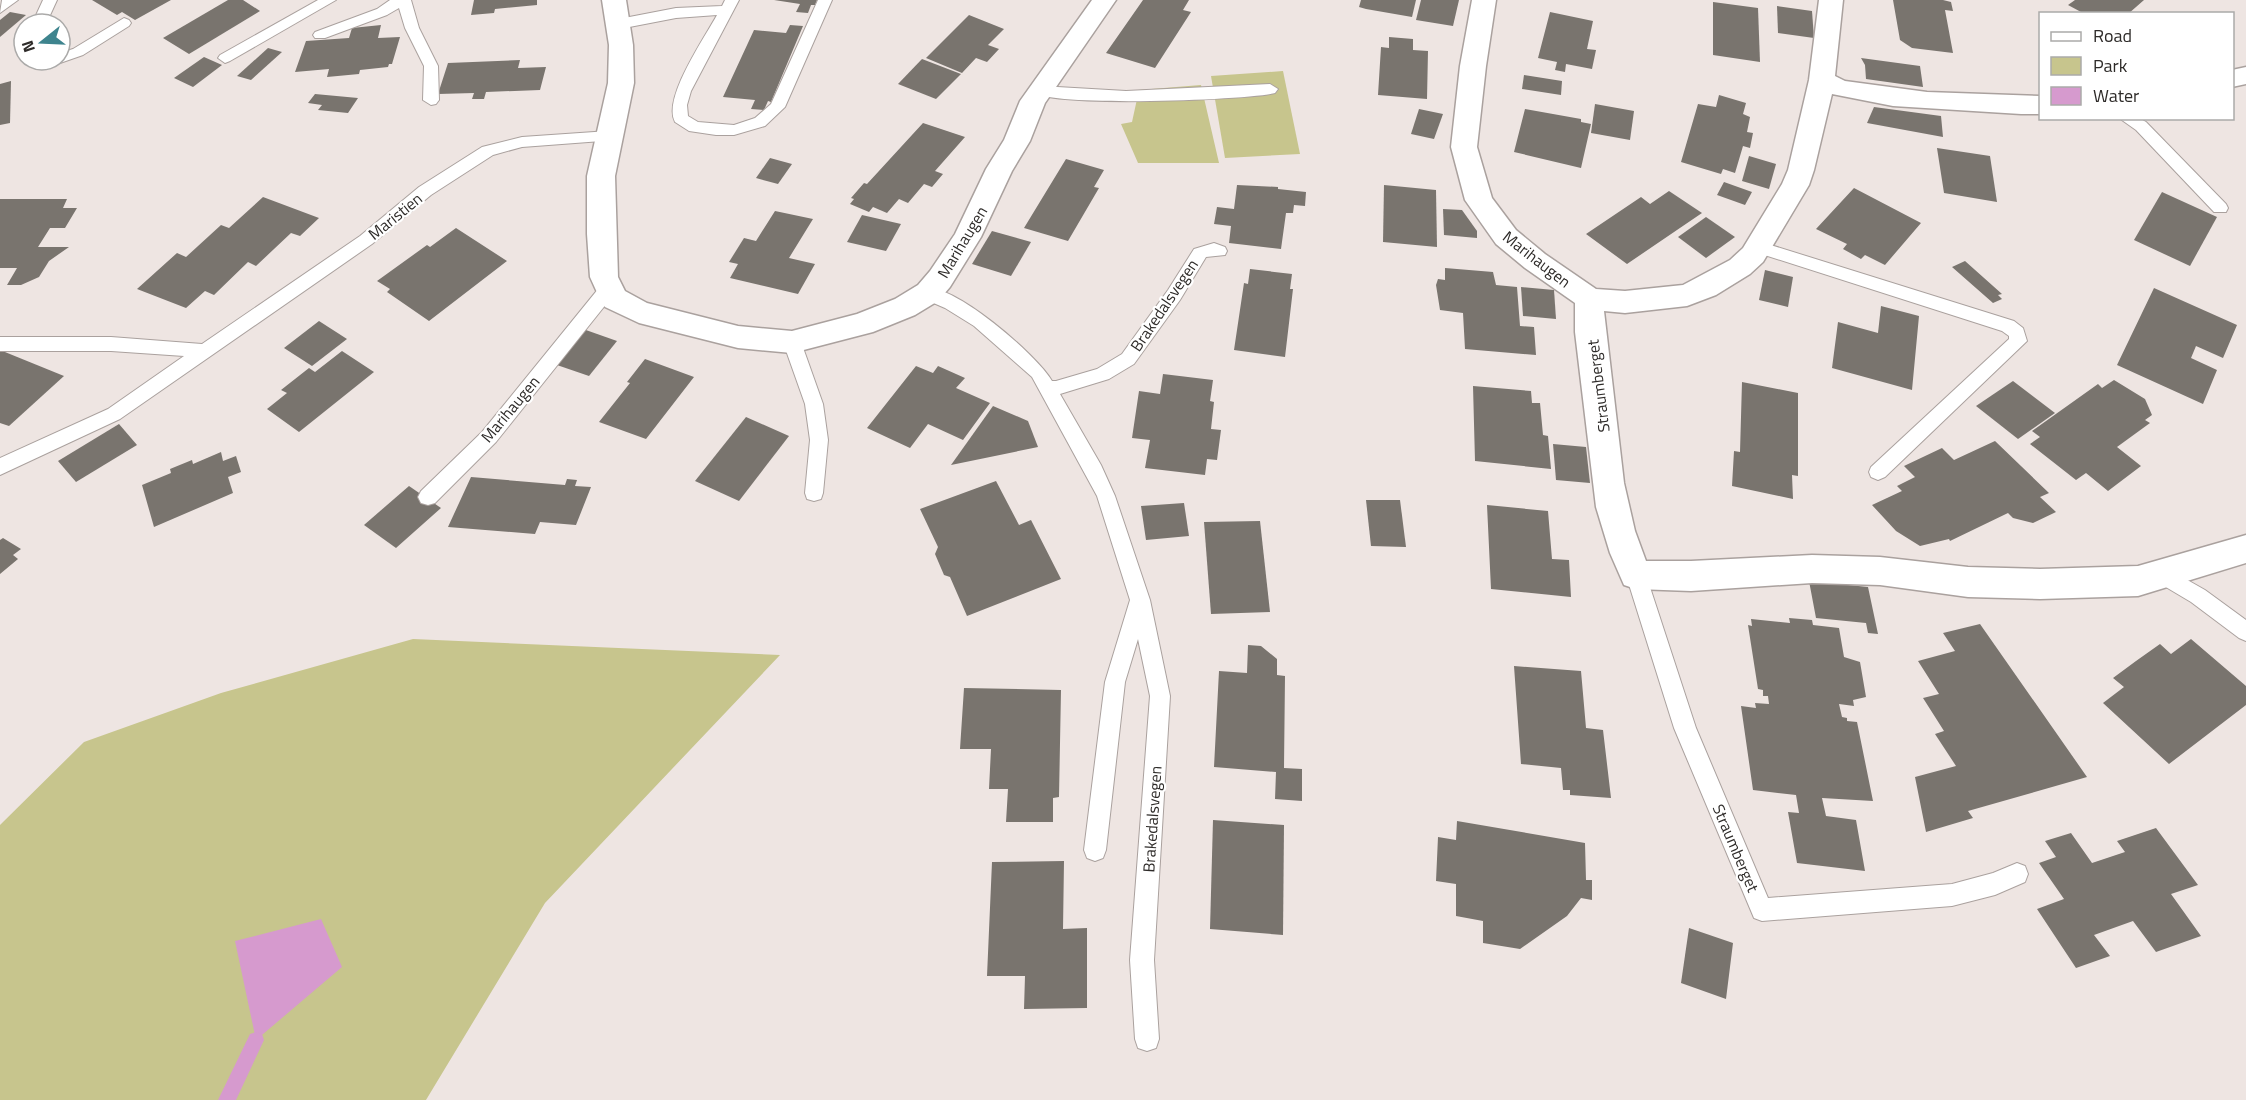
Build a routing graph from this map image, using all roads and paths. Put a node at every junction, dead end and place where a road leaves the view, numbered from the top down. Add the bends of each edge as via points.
1 (11, 0) edge
2 (329, 0) edge
3 (398, 0) edge
4 (404, 0) edge
5 (825, 0) edge
6 (1104, 0) edge
7 (1484, 0) edge
8 (1831, 0) edge
9 (729, 5) edge
10 (0, 8) edge
11 (617, 12) edge
12 (124, 23) dead end
13 (320, 35) dead end
14 (72, 54) edge
15 (225, 58) dead end
16 (1822, 81) junction
17 (1270, 89) dead end
18 (1040, 91) junction
19 (432, 100) dead end
20 (2039, 105) edge
21 (2130, 120) edge
22 (609, 136) junction
23 (2220, 208) dead end
24 (1758, 247) junction
25 (1219, 250) dead end
26 (609, 288) junction
27 (928, 293) junction
28 (1590, 299) junction
29 (792, 342) junction
30 (0, 344) edge
31 (202, 351) junction
32 (1044, 385) junction
33 (0, 467) edge
34 (1878, 472) dead end
35 (814, 493) dead end
36 (428, 497) dead end
37 (2246, 549) edge
38 (2161, 574) junction
39 (1636, 575) junction
40 (1140, 600) junction
41 (2246, 632) edge
42 (1095, 850) dead end
43 (2017, 874) dead end
44 (1147, 1039) dead end

1 - 10 lane
2 - 15 lane
3 - 13 lane via 382,12
4 - 19 lane via 412,28 431,66
5 - 9 lane via 777,107 751,127 694,127 680,118 683,91
6 - 18 street, Marihaugen
7 - 28 street, Marihaugen via 1464,147 1479,200 1506,237
8 - 16 street, Marihaugen
9 - 11 lane via 676,13
11 - 22 street via 621,83
12 - 14 lane
16 - 20 street via 1844,89 1908,99
16 - 24 street, Marihaugen via 1795,185
17 - 18 lane via 1156,96
18 - 27 street, Marihaugen via 967,237
21 - 23 lane via 2141,126
22 - 26 street via 601,176 604,278
22 - 31 lane, Maristien via 522,142 489,151 466,163 366,240
24 - 28 street, Marihaugen via 1740,267 1687,295 1625,303
24 - 34 lane via 2008,326 2017,333 2018,341
25 - 32 lane, Brakedalsvegen via 1200,253 1128,359 1103,374 1056,388
26 - 29 street, Marihaugen via 615,299 639,312 738,337
26 - 36 lane, Marihaugen via 489,437
27 - 29 street, Marihaugen via 864,324
27 - 32 lane, Brakedalsvegen via 980,321 1038,372
28 - 39 street, Straumberget via 1612,503 1626,556
29 - 35 lane via 814,404 819,440
30 - 31 lane via 111,344
31 - 33 lane, Maristien via 114,414
32 - 40 lane, Brakedalsvegen via 1102,488
37 - 38 street
38 - 39 street via 2138,581 2040,584 1812,569
38 - 41 lane
39 - 43 lane, Straumberget via 1685,728 1762,910 1952,895
40 - 42 lane via 1115,681
40 - 44 lane, Brakedalsvegen via 1160,696 1142,960

